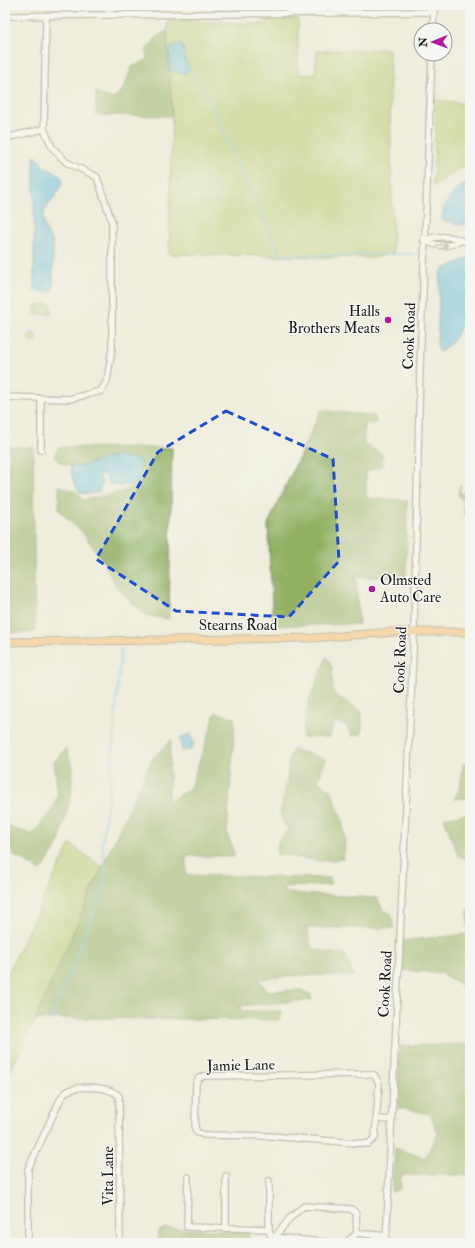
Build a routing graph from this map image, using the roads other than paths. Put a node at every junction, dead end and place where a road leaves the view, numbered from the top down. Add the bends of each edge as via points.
1 (434, 5) edge
2 (434, 12) junction
3 (5, 16) edge
4 (46, 16) junction
5 (433, 22) edge
6 (432, 62) edge
7 (44, 129) junction
8 (5, 138) edge
9 (424, 240) junction
10 (470, 241) edge
11 (5, 397) edge
12 (41, 400) junction
13 (41, 450) dead end
14 (414, 631) junction
15 (470, 632) edge
16 (5, 642) edge
17 (377, 1119) junction
18 (391, 1120) junction
19 (226, 1176) dead end
20 (188, 1177) dead end
21 (269, 1180) dead end
22 (226, 1228) junction
23 (269, 1229) junction
24 (357, 1233) junction
25 (386, 1236) junction
26 (274, 1238) junction
27 (28, 1243) edge
28 (120, 1243) edge
29 (333, 1243) edge
30 (346, 1243) edge
31 (386, 1243) edge

1 - 2 street
2 - 4 street
2 - 5 street
3 - 4 street
4 - 7 street
6 - 9 street, Cook Road
7 - 8 street
7 - 12 street via 52,147 66,162 97,177 108,206 112,222 112,348 107,381 101,391 69,399
9 - 10 street via 433,237
9 - 14 street, Cook Road
11 - 12 street
12 - 13 street
14 - 15 main road, Stearns Road
14 - 16 main road, Stearns Road via 313,638
14 - 18 street, Cook Road
17 - 17 street, Jamie Lane via 375,1138 368,1144 270,1136 204,1135 195,1129 196,1083 204,1076 369,1074 377,1078 379,1083
17 - 18 street
18 - 25 street, Cook Road
19 - 22 street
20 - 22 street via 187,1227
21 - 23 street
22 - 23 street
23 - 26 street via 270,1235
24 - 25 street
24 - 26 street via 356,1213 351,1209 304,1206 290,1218
24 - 30 street
25 - 31 street, Cook Road
26 - 29 street
27 - 28 street, Vita Lane via 28,1169 61,1098 69,1090 80,1088 114,1090 119,1096

